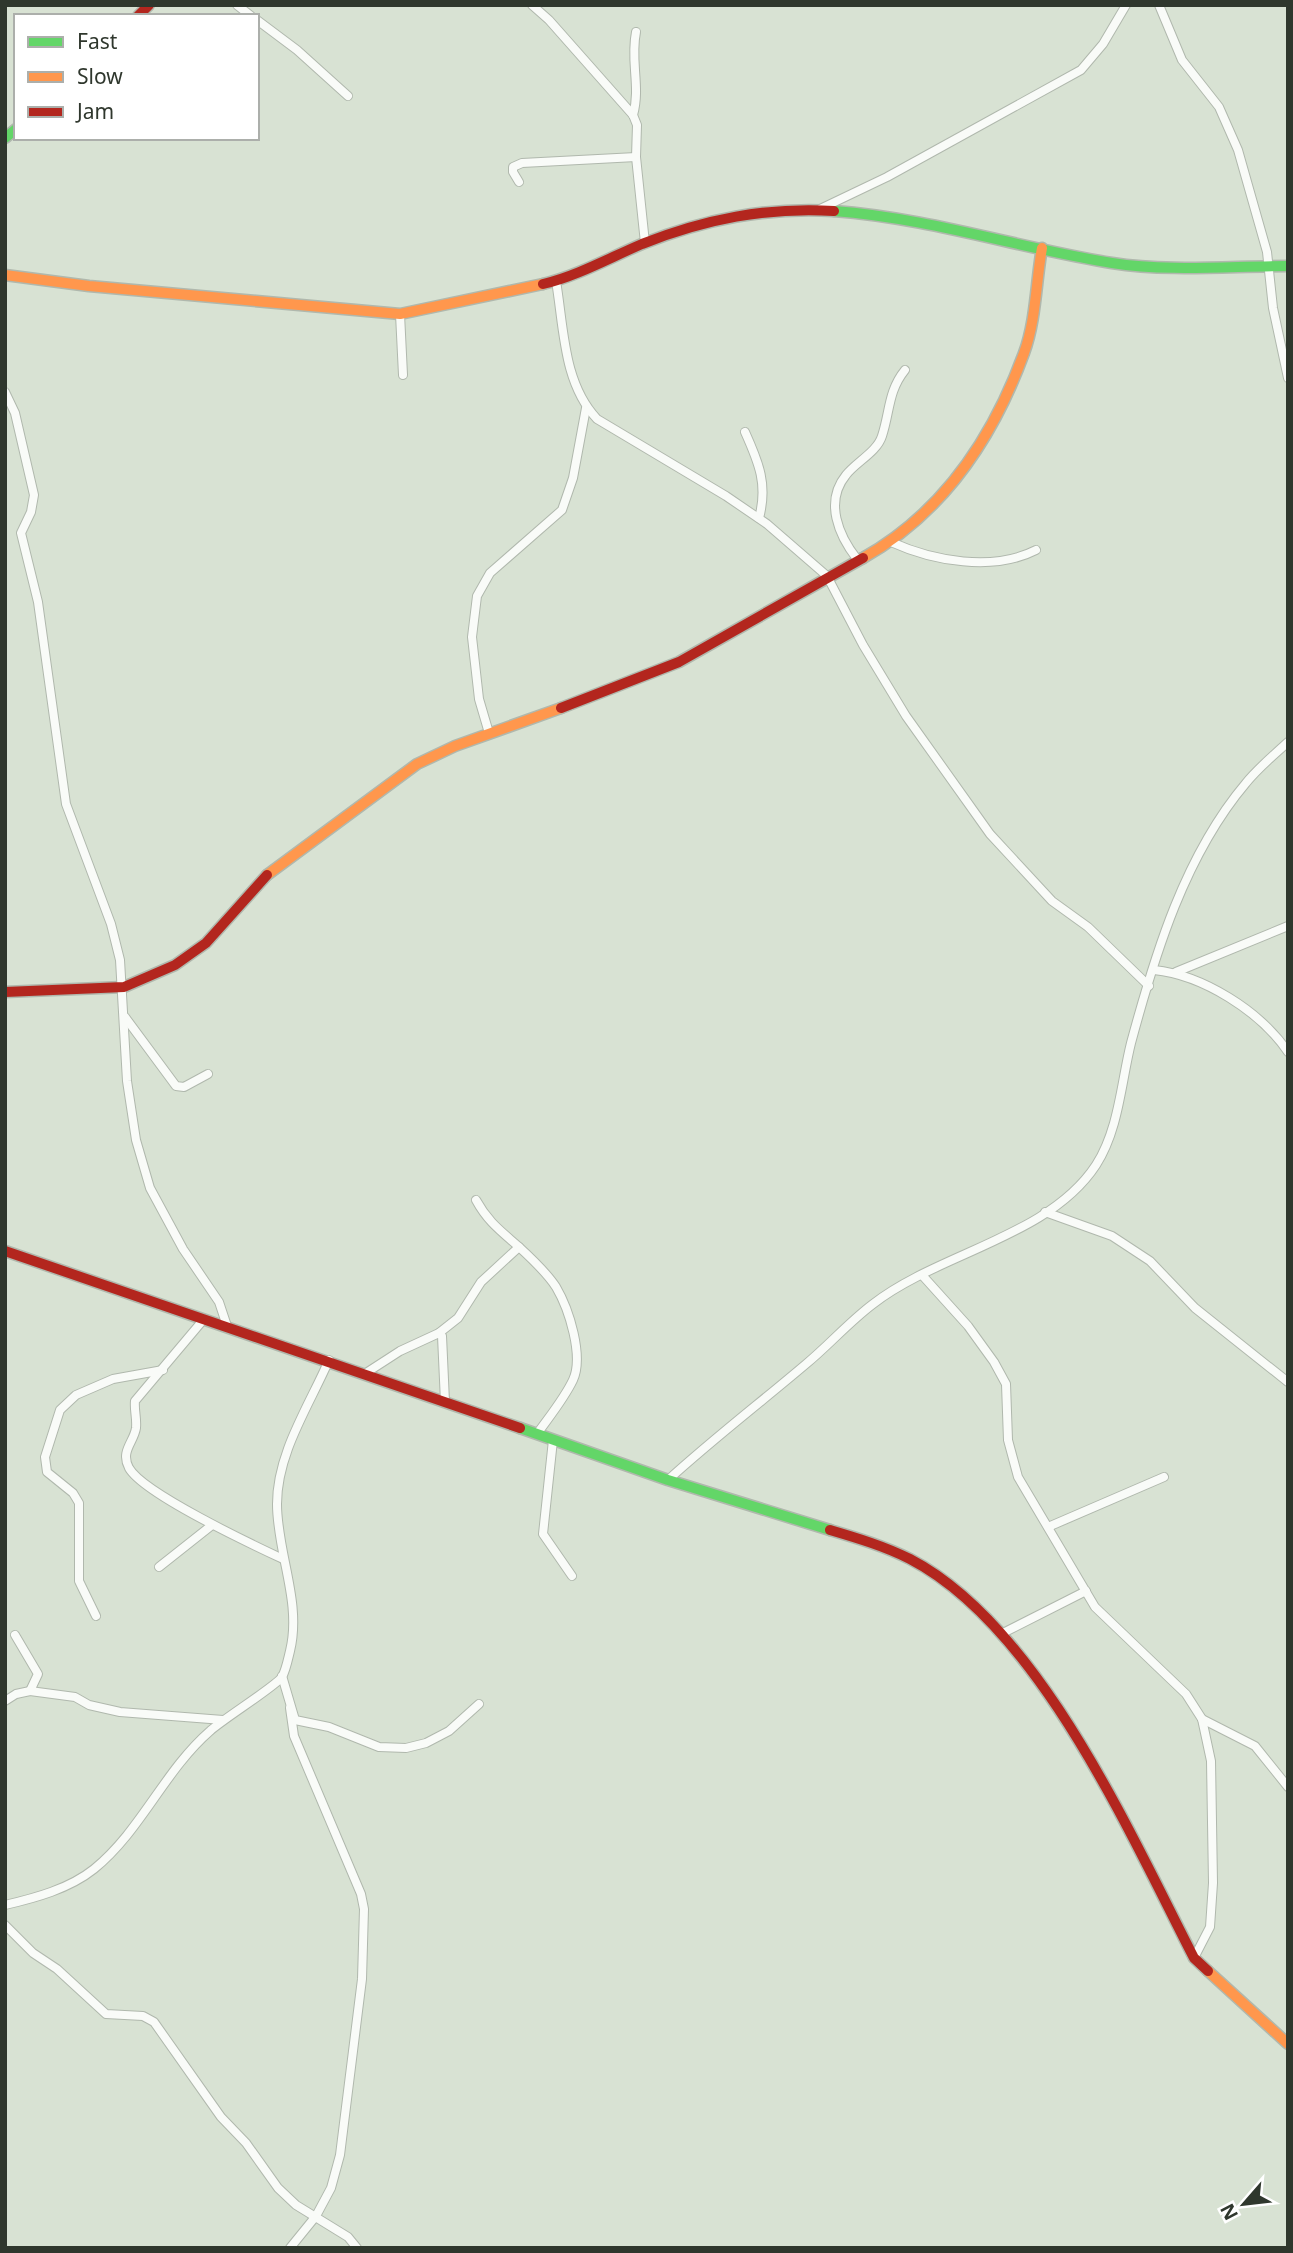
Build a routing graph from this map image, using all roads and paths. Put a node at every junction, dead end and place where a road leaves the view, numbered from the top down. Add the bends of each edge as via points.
1 (532, 5) edge
2 (1126, 5) edge
3 (1159, 5) edge
4 (259, 22) edge
5 (636, 32) dead end
6 (348, 96) dead end
7 (633, 115) junction
8 (636, 157) junction
9 (519, 182) dead end
10 (817, 211) junction
11 (645, 243) junction
12 (1042, 248) junction
13 (1288, 266) edge
14 (1269, 267) junction
15 (5, 275) edge
16 (556, 281) junction
17 (400, 314) junction
18 (905, 370) dead end
19 (403, 375) dead end
20 (1288, 378) edge
21 (5, 392) edge
22 (586, 408) junction
23 (745, 432) dead end
24 (759, 518) junction
25 (891, 542) junction
26 (1035, 550) dead end
27 (857, 559) junction
28 (827, 576) junction
29 (489, 733) junction
30 (1288, 742) edge
31 (1288, 926) edge
32 (1154, 970) junction
33 (1176, 972) junction
34 (1149, 986) junction
35 (121, 987) junction
36 (5, 992) edge
37 (125, 1017) junction
38 (1288, 1052) edge
39 (208, 1074) dead end
40 (476, 1200) dead end
41 (1045, 1212) junction
42 (519, 1247) junction
43 (5, 1251) edge
44 (922, 1275) junction
45 (204, 1319) junction
46 (227, 1326) junction
47 (439, 1333) junction
48 (329, 1360) junction
49 (163, 1370) junction
50 (366, 1373) junction
51 (1288, 1382) edge
52 (445, 1402) junction
53 (537, 1434) junction
54 (553, 1440) junction
55 (1164, 1476) dead end
56 (668, 1480) junction
57 (212, 1525) junction
58 (1048, 1527) junction
59 (283, 1559) junction
60 (159, 1567) dead end
61 (572, 1576) dead end
62 (1086, 1591) junction
63 (96, 1616) dead end
64 (1003, 1633) junction
65 (15, 1635) dead end
66 (282, 1676) junction
67 (30, 1691) junction
68 (5, 1701) edge
69 (479, 1704) dead end
70 (290, 1708) junction
71 (1202, 1719) junction
72 (223, 1720) junction
73 (1288, 1787) edge
74 (5, 1905) edge
75 (5, 1925) edge
76 (1194, 1958) junction
77 (1288, 2044) edge
78 (316, 2216) junction
79 (290, 2248) edge
80 (357, 2248) edge

1 - 7 street
2 - 10 street via 1081,70
3 - 14 street via 1182,60 1219,107 1238,150
4 - 6 street
5 - 7 street via 639,96
7 - 8 street
8 - 9 street via 522,163 513,167
8 - 11 street
10 - 11 street via 756,211
10 - 12 street via 859,213
11 - 16 street
12 - 14 street via 1171,268
12 - 25 street via 1025,351 1001,404 952,487
13 - 14 street
14 - 20 street
15 - 17 street
16 - 17 street
16 - 22 street via 570,370
17 - 19 street
18 - 27 street via 889,397 881,438 845,477 836,496 835,515 844,542
21 - 35 street via 15,413 34,495 21,533 38,602 66,804 111,924
22 - 24 street
22 - 29 street via 562,510 490,573 477,596 472,637 479,699
23 - 24 street via 762,469 764,500
24 - 28 street
25 - 26 street via 924,557 988,561 1012,560
25 - 27 street
27 - 28 street
28 - 29 street via 679,662
28 - 34 street via 899,705 990,834 1052,901 1088,927
29 - 35 street via 417,764 383,787 270,873 206,943 175,965
30 - 32 street via 1245,783 1201,851 1175,907
31 - 33 street
32 - 33 street
32 - 34 street
33 - 38 street via 1262,1020
34 - 41 street via 1115,1119 1097,1164
35 - 36 street
35 - 37 street
37 - 39 street via 176,1086 184,1087
37 - 46 street via 127,1081 136,1140 150,1188 219,1302
40 - 42 street via 497,1231
41 - 44 street
41 - 51 street via 1112,1236 1150,1261 1195,1308
42 - 47 street via 481,1282 458,1318
42 - 53 street via 554,1284 564,1304 576,1357 573,1381
43 - 45 street
44 - 56 street via 873,1304
44 - 58 street via 968,1326 1006,1384 1008,1440 1018,1477
45 - 46 street
45 - 49 street
46 - 48 street
47 - 50 street
47 - 52 street
48 - 50 street
48 - 59 street via 279,1471
49 - 57 street via 135,1401 136,1432 126,1457 129,1469 146,1485
49 - 63 street via 113,1379 76,1395 60,1410 45,1457 47,1472 79,1503 79,1581
50 - 52 street
52 - 53 street
53 - 54 street
54 - 56 street
54 - 61 street via 543,1534
55 - 58 street
56 - 64 street via 911,1560 957,1591
57 - 59 street
57 - 60 street
58 - 62 street
59 - 66 street via 288,1569 291,1649
62 - 64 street
62 - 71 street via 1113,1626 1186,1694
64 - 76 street via 1043,1685 1082,1749
65 - 67 street via 38,1674
66 - 70 street
66 - 72 street
67 - 68 street
67 - 72 street via 75,1697 120,1713
69 - 70 street via 449,1731 406,1748 379,1747 329,1727 302,1724
70 - 78 street via 294,1736 364,1909 362,1979 340,2155 331,2188
71 - 73 street via 1255,1746
71 - 76 street via 1211,1761 1213,1883 1210,1927
72 - 74 street via 191,1748 119,1845 92,1871 55,1891
75 - 78 street via 106,2014 143,2016 153,2022 278,2188
76 - 77 street
78 - 79 street
78 - 80 street

